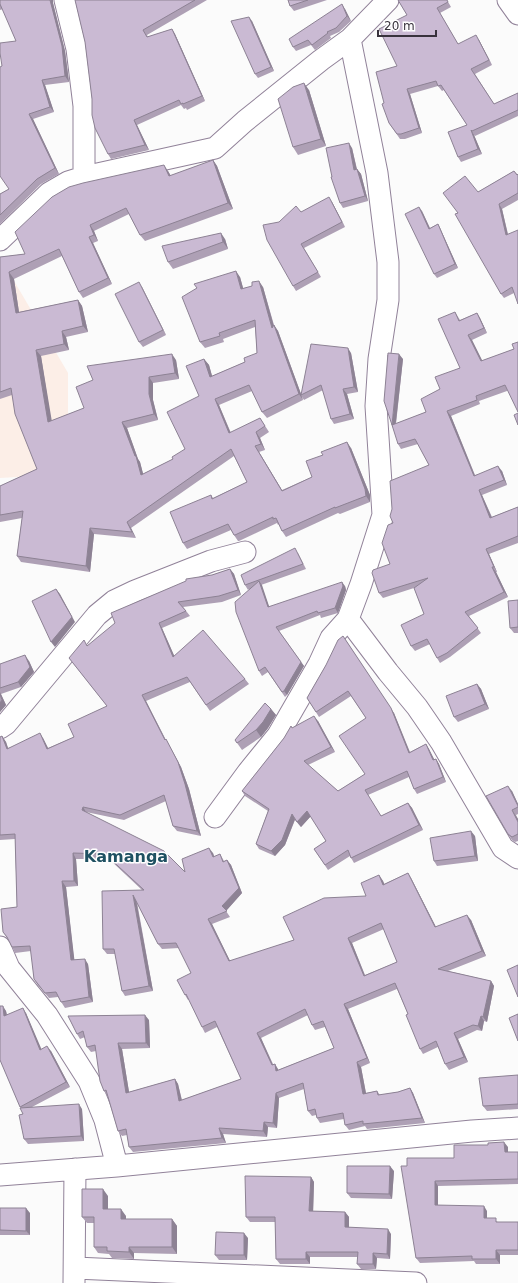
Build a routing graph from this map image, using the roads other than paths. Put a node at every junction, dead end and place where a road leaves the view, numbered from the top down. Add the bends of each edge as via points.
1 (65, 0) edge
2 (388, 0) edge
3 (508, 0) edge
4 (518, 14) edge
5 (350, 39) junction
6 (84, 177) junction
7 (0, 240) edge
8 (245, 552) dead end
9 (348, 619) junction
10 (0, 728) edge
11 (215, 817) dead end
12 (518, 858) edge
13 (0, 947) edge
14 (518, 1128) edge
15 (117, 1166) junction
16 (75, 1169) junction
17 (0, 1175) edge
18 (74, 1275) edge
19 (376, 1282) edge
20 (416, 1283) edge

1 - 6 street via 77,49 84,106
2 - 5 street
3 - 4 street
5 - 6 street via 245,121 215,148
5 - 9 street via 377,173 388,262 388,300 376,406 383,515
6 - 7 street via 68,182 49,193
8 - 10 street via 211,561 114,601 97,615
9 - 11 street via 331,638 278,735
9 - 12 street via 441,742 504,848
13 - 15 street via 9,968 47,1014 89,1081 105,1120
14 - 15 street
15 - 16 street
16 - 17 street
16 - 18 street
18 - 19 street
19 - 20 street

